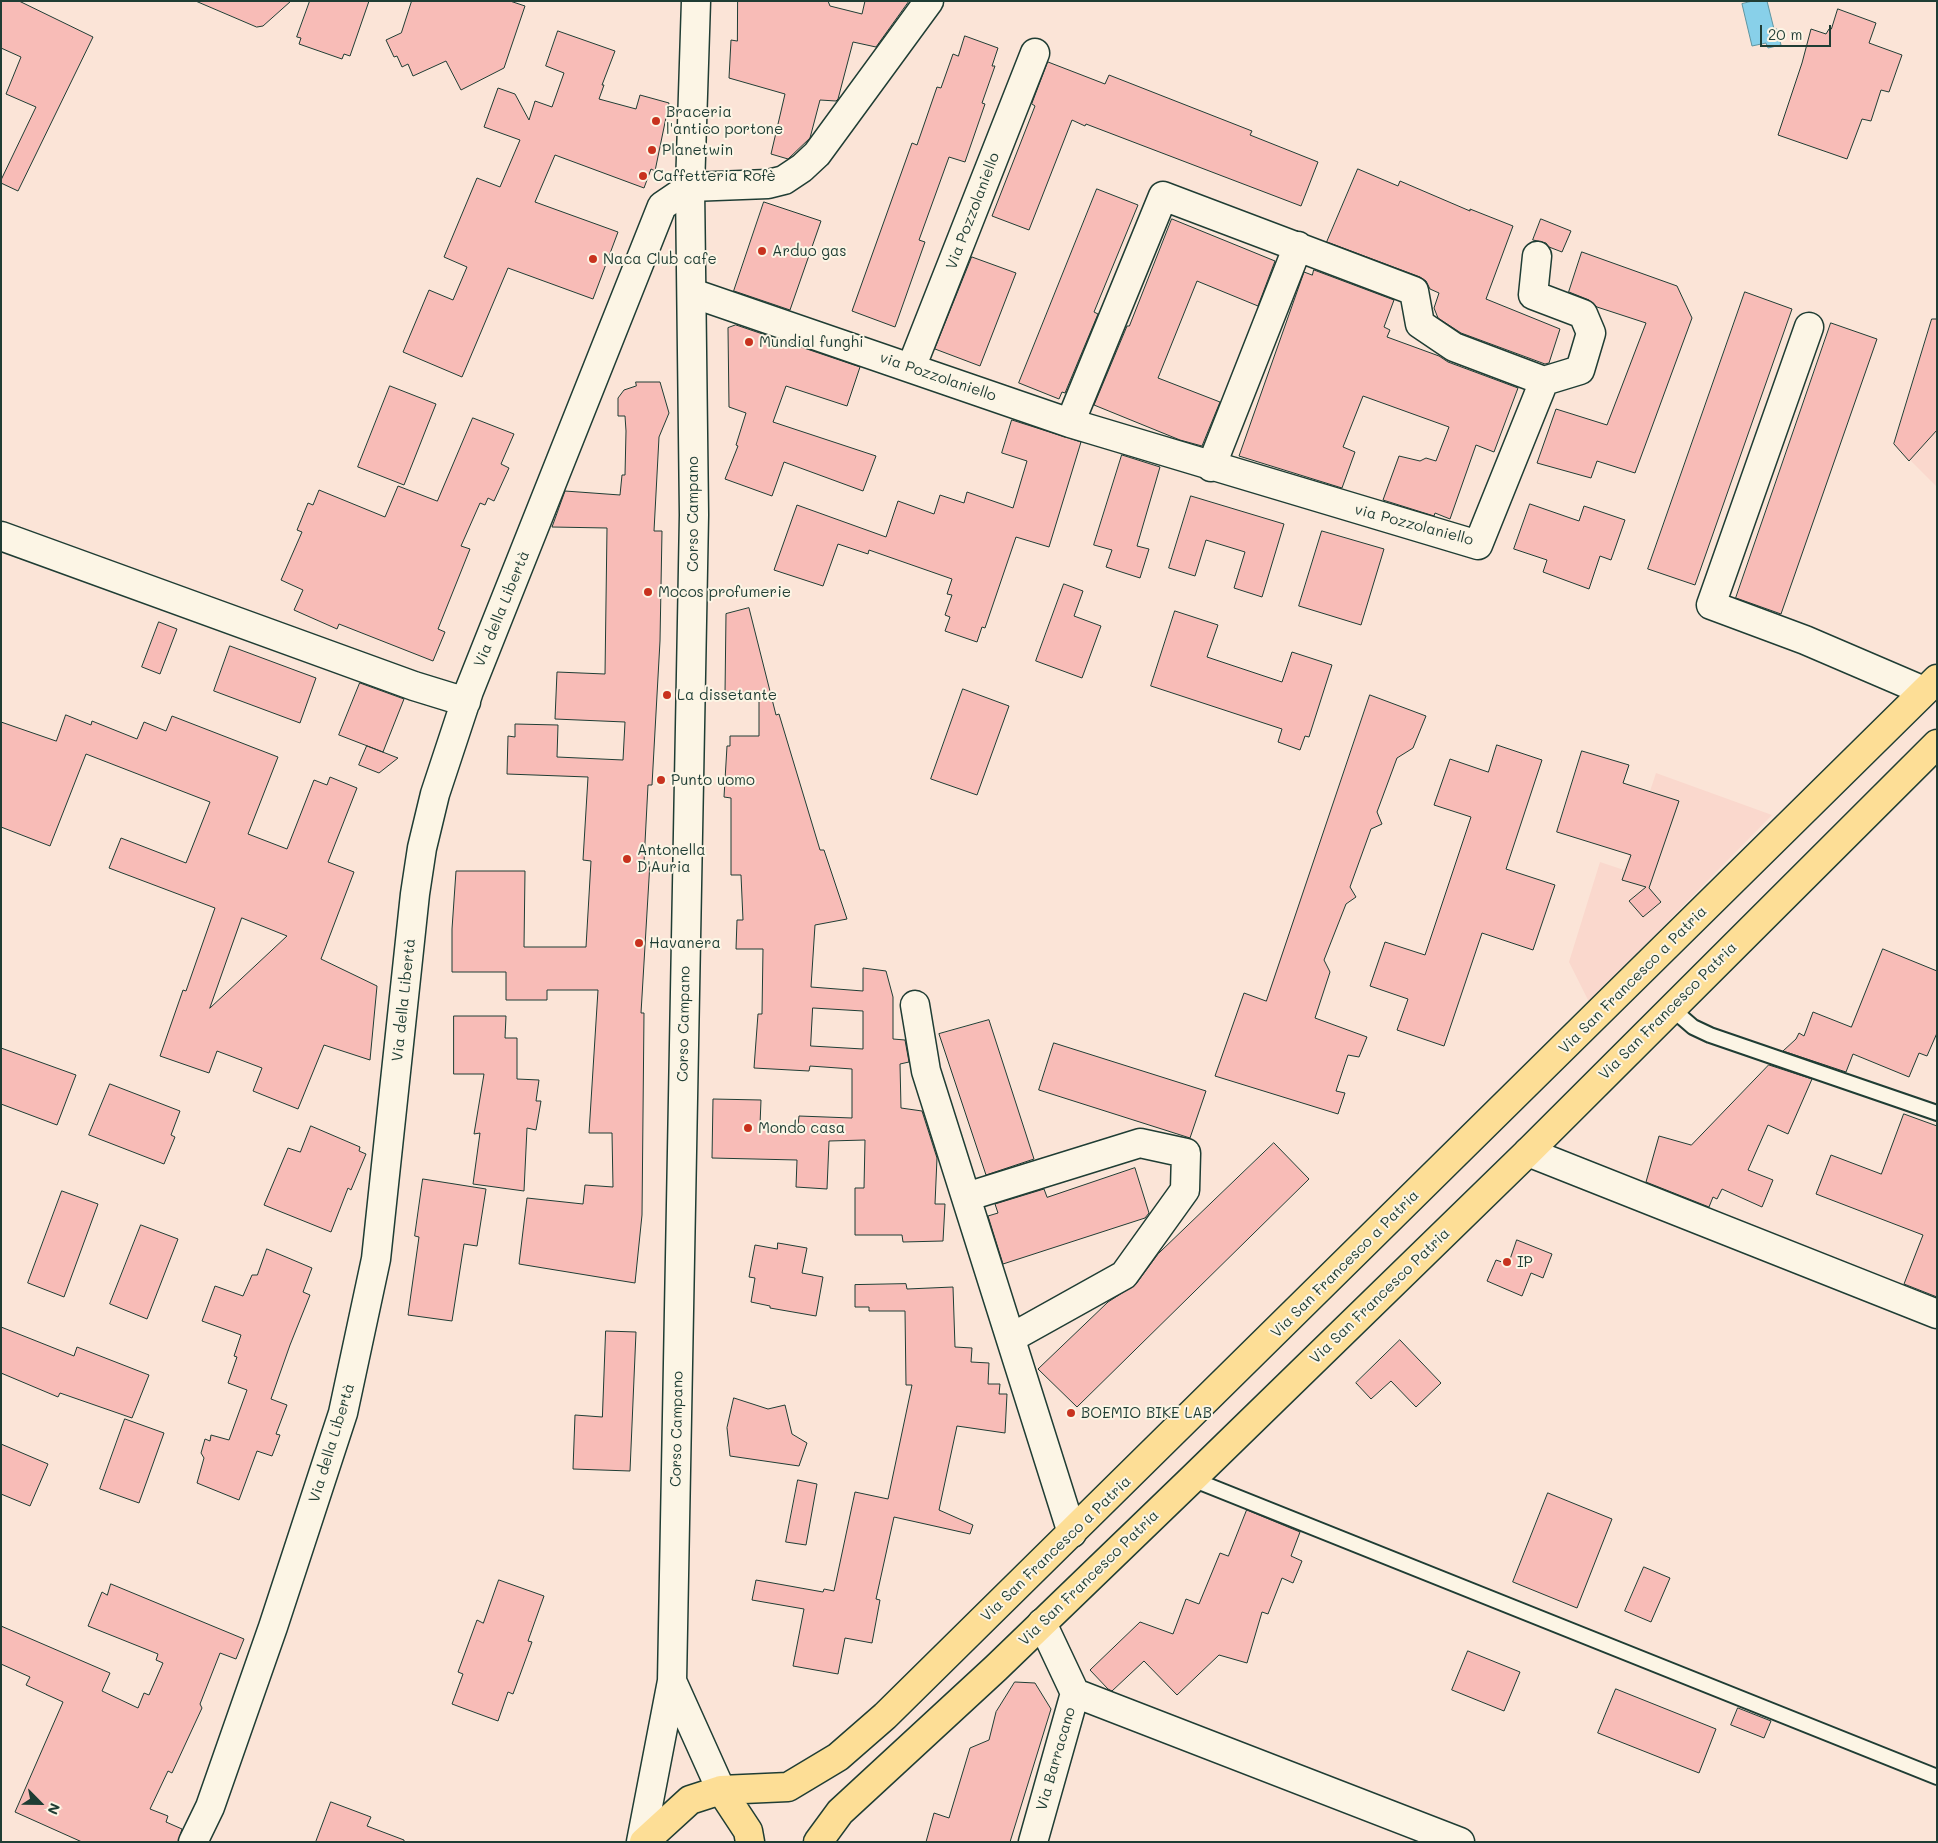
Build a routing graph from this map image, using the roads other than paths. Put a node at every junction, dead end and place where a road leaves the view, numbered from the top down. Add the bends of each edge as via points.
1 (696, 1) edge
2 (928, 1) edge
3 (1035, 53) dead end
4 (690, 187) junction
5 (1298, 246) junction
6 (1537, 256) dead end
7 (692, 293) junction
8 (1808, 327) dead end
9 (911, 368) junction
10 (1544, 381) junction
11 (1070, 423) junction
12 (1211, 466) junction
13 (1, 536) edge
14 (1931, 685) edge
15 (466, 702) junction
16 (1937, 744) edge
17 (915, 1005) dead end
18 (1671, 1008) junction
19 (1937, 1113) edge
20 (1528, 1152) junction
21 (966, 1197) junction
22 (1937, 1314) edge
23 (1010, 1338) junction
24 (1192, 1479) junction
25 (1072, 1533) junction
26 (1042, 1623) junction
27 (672, 1681) junction
28 (1075, 1692) junction
29 (1937, 1777) edge
30 (720, 1790) junction
31 (193, 1842) edge
32 (642, 1842) edge
33 (750, 1842) edge
34 (818, 1842) edge
35 (1033, 1842) edge
36 (1460, 1842) edge

1 - 4 street, Corso Campano
2 - 4 street via 817,154 802,168 784,180 768,184
3 - 9 street, Via Pozzolaniello
4 - 7 street, Corso Campano
4 - 15 street, Via della Libertà via 662,206
5 - 10 street via 1414,291 1420,324 1454,347
5 - 11 street via 1163,196
5 - 12 street
6 - 10 street via 1533,295 1583,314 1590,333 1580,370
7 - 9 street, via Pozzolaniello
7 - 27 street, Corso Campano via 694,524
8 - 14 street via 1711,605
9 - 11 street, via Pozzolaniello
10 - 12 street, via Pozzolaniello via 1478,545
11 - 12 street, via Pozzolaniello
13 - 15 street
14 - 25 main road, Via San Francesco a Patria
15 - 31 street, Via della Libertà via 435,794 422,848 376,1259 343,1414 210,1807
16 - 18 main road, Via San Francesco Patria
17 - 21 street via 926,1071
18 - 19 lane via 1693,1027 1710,1035
18 - 20 main road, Via San Francesco Patria
20 - 22 street
20 - 24 main road, Via San Francesco Patria
21 - 23 street
21 - 23 street via 1140,1143 1186,1153 1185,1190 1124,1274
23 - 25 street
24 - 26 main road, Via San Francesco Patria
24 - 29 lane
25 - 30 main road, Via San Francesco a Patria via 885,1716 838,1757 788,1787
26 - 28 street, Via Barracano
26 - 34 main road, Via San Francesco Patria via 840,1812
27 - 30 street
27 - 32 street, Corso Campano
28 - 35 street, Via Barracano
28 - 36 street
30 - 32 main road, Via San Francesco a Patria via 690,1800
30 - 33 main road via 748,1831

